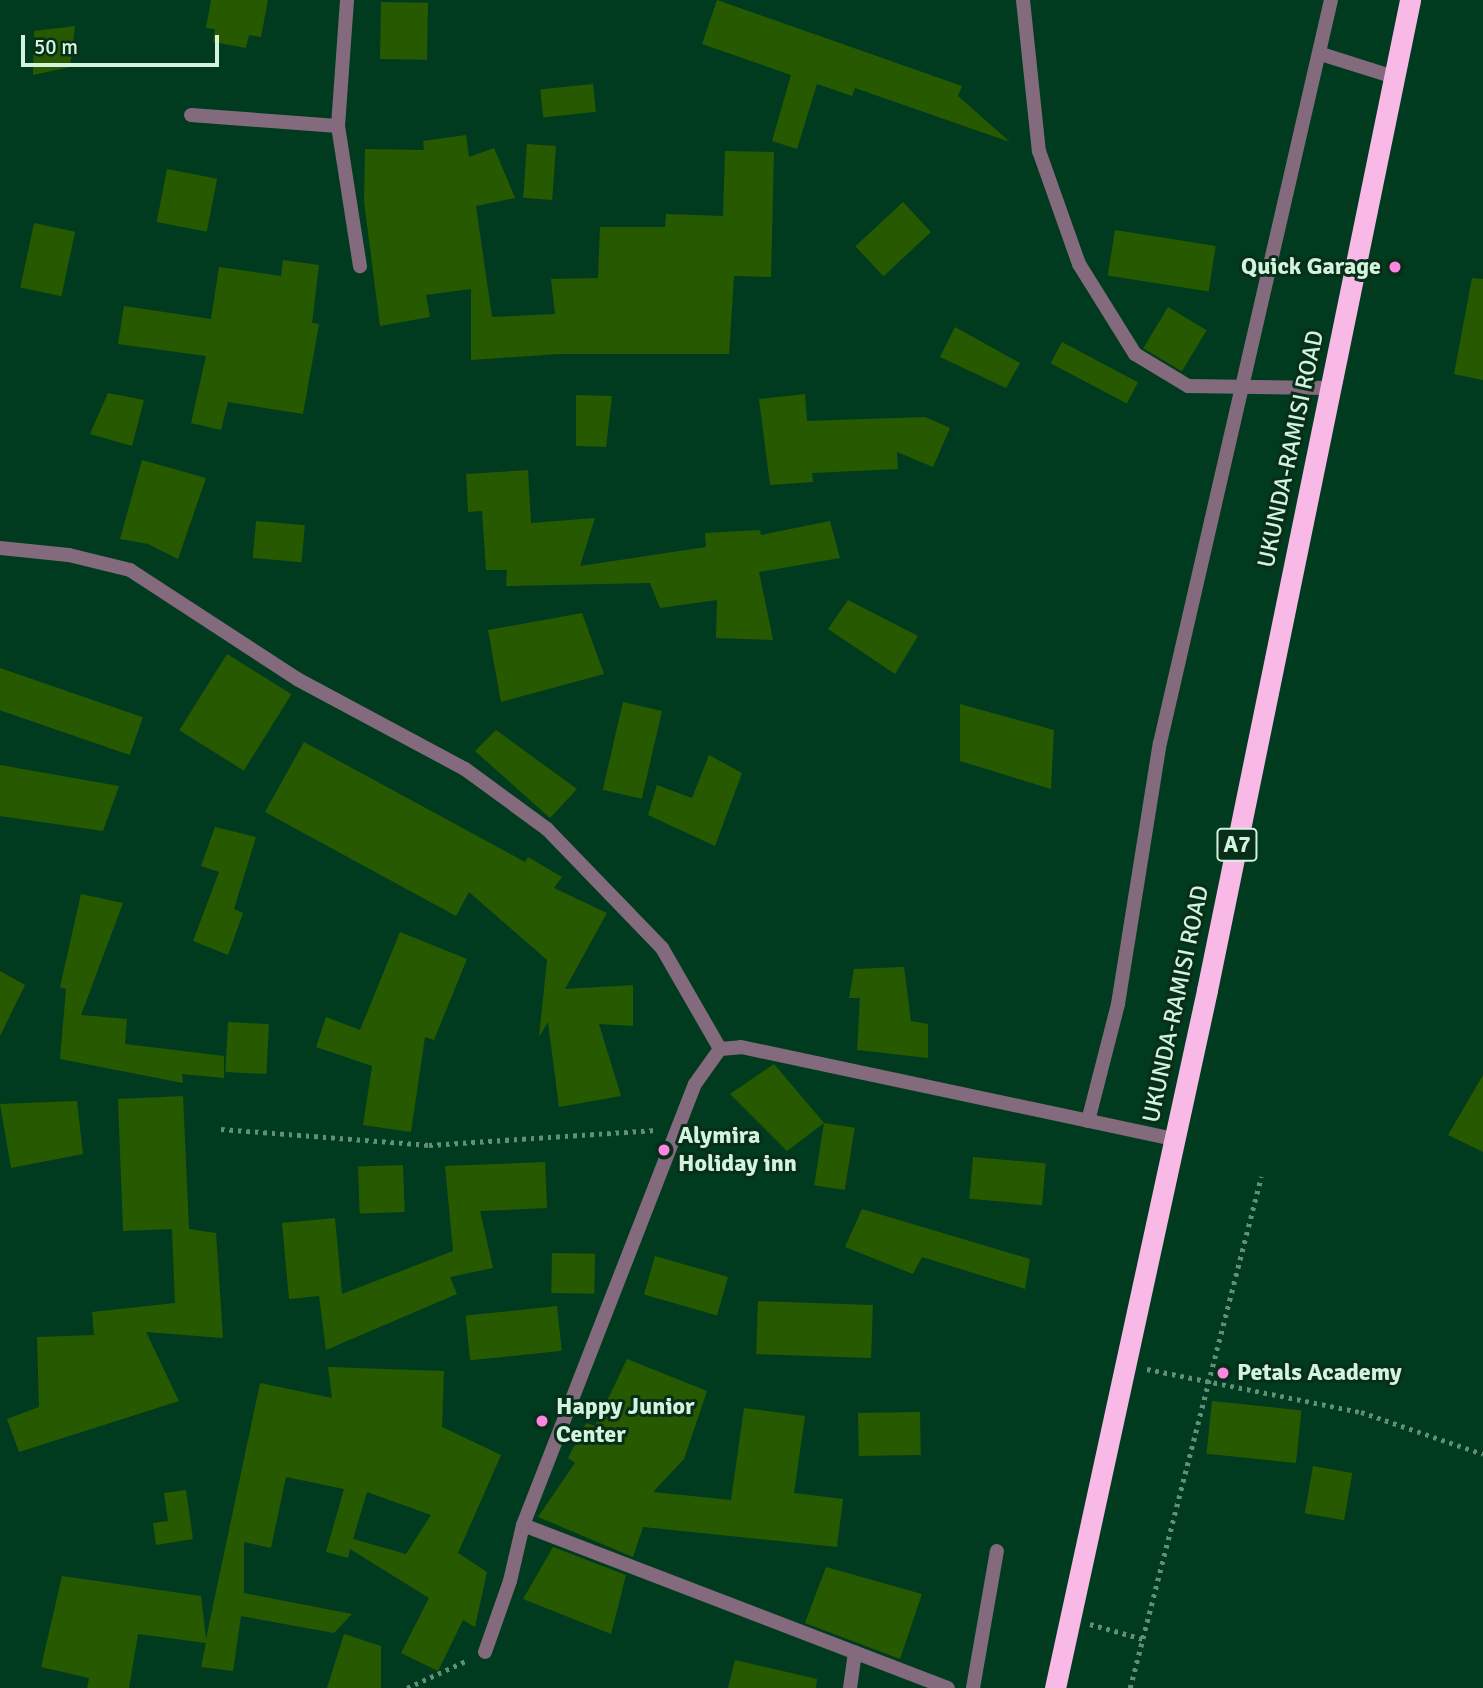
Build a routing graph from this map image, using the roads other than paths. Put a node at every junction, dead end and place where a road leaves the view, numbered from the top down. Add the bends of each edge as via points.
1 (347, 0) edge
2 (1023, 0) edge
3 (1331, 0) edge
4 (1409, 0) edge
5 (1321, 54) junction
6 (1394, 77) junction
7 (191, 116) dead end
8 (338, 126) junction
9 (360, 266) dead end
10 (1238, 384) junction
11 (1330, 388) junction
12 (0, 548) edge
13 (720, 1049) junction
14 (1088, 1121) junction
15 (1175, 1139) junction
16 (523, 1525) junction
17 (997, 1551) dead end
18 (485, 1652) road end
19 (855, 1652) junction
20 (850, 1688) edge
21 (948, 1688) edge
22 (973, 1688) edge
23 (1055, 1688) edge

1 - 8 street
2 - 10 street via 1039,151 1079,264 1135,354 1188,386
3 - 5 street
4 - 6 highway, UKUNDA-RAMISI ROAD / A7
5 - 6 street
5 - 10 street
6 - 11 highway, UKUNDA-RAMISI ROAD / A7
7 - 8 street
8 - 9 street
10 - 11 street
10 - 14 street via 1160,743 1118,1004
11 - 15 highway, UKUNDA-RAMISI ROAD / A7
12 - 13 street via 69,555 130,570 298,680 465,769 547,829 662,948
13 - 14 street via 741,1047
13 - 16 street via 695,1084 682,1129
14 - 15 street
15 - 23 highway, UKUNDA-RAMISI ROAD / A7
16 - 18 street via 510,1581
16 - 19 street
17 - 22 street
19 - 20 street
19 - 21 street

